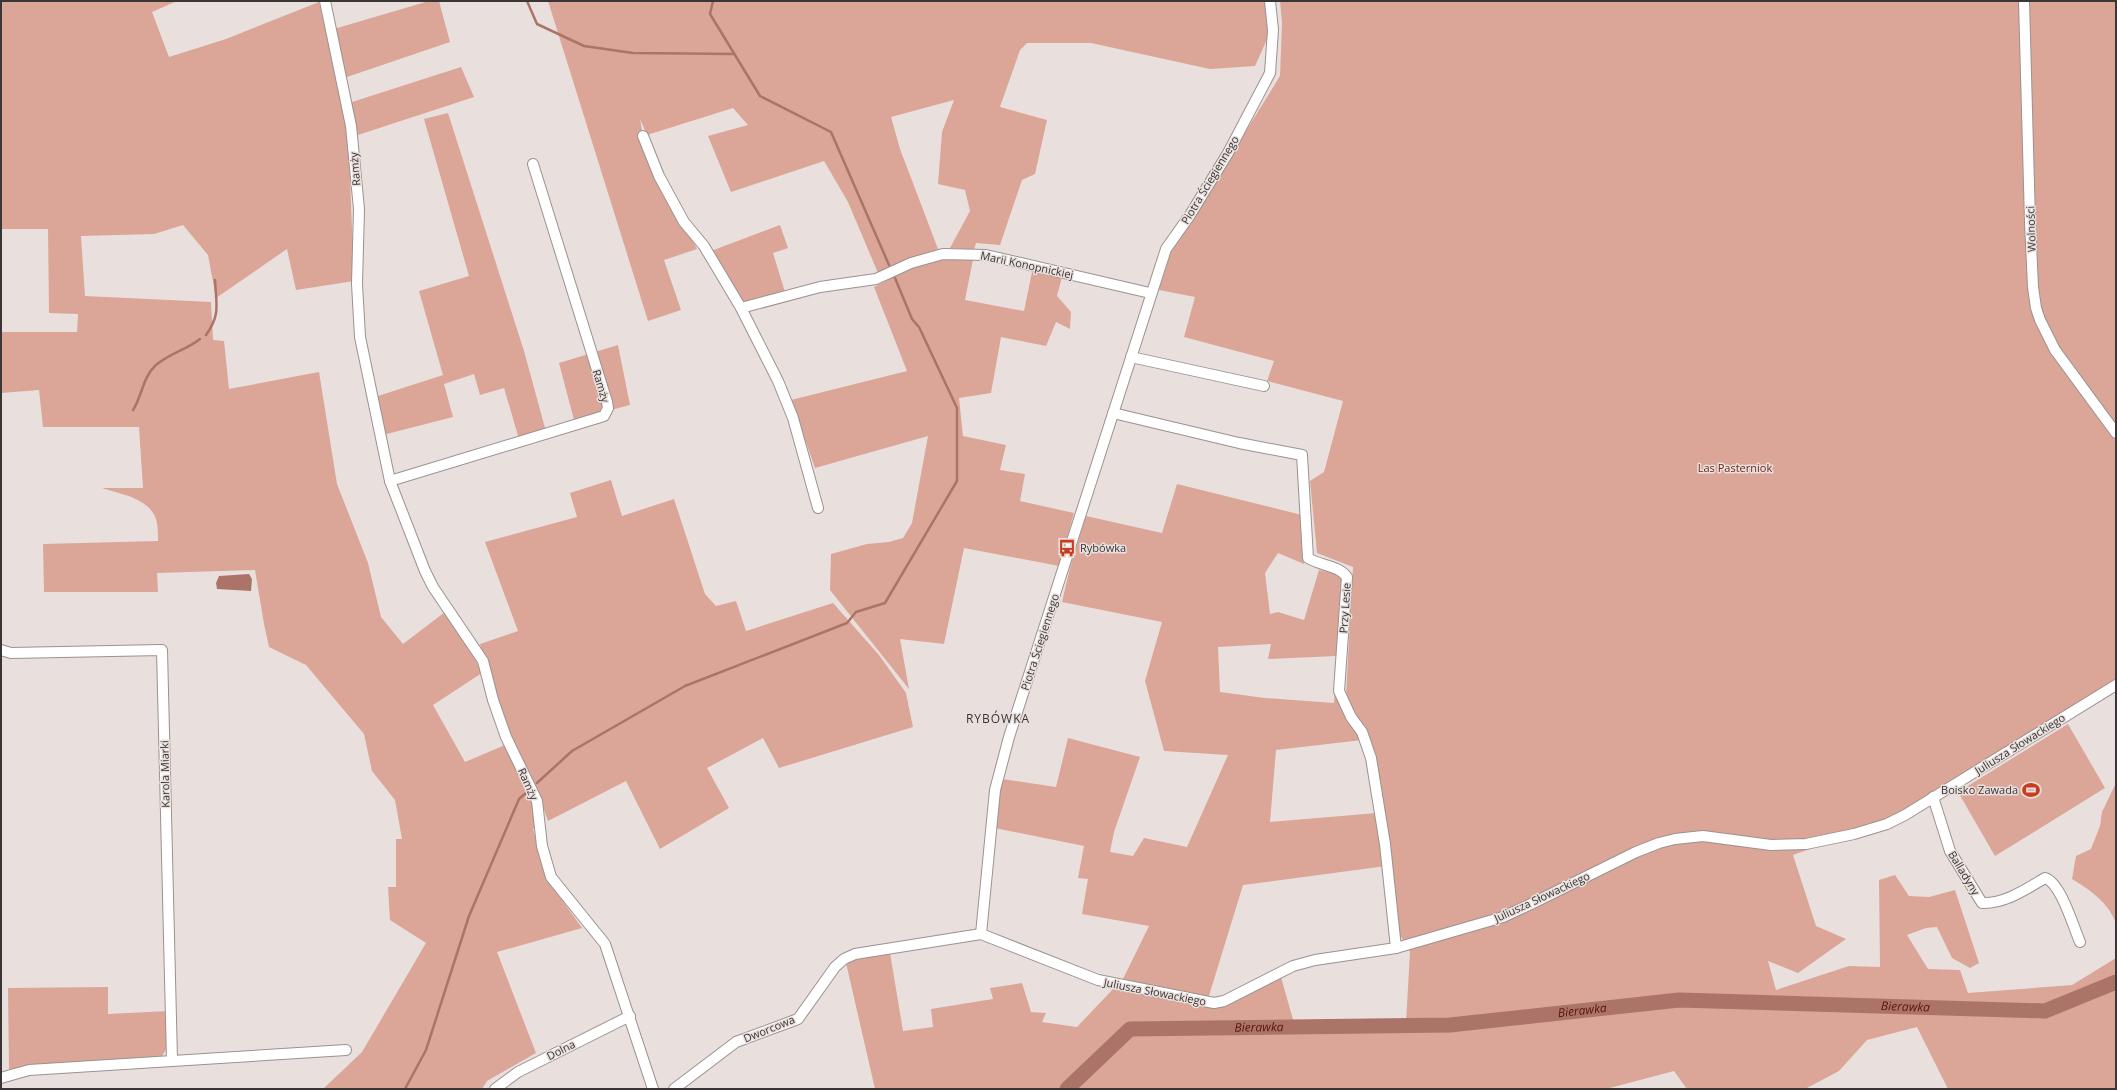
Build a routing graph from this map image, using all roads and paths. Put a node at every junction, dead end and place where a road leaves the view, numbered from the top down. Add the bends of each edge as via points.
1 (325, 1) edge
2 (1270, 1) edge
3 (2024, 1) edge
4 (643, 136) dead end
5 (533, 164) dead end
6 (1150, 293) junction
7 (741, 308) junction
8 (1131, 357) junction
9 (1264, 386) dead end
10 (1113, 414) junction
11 (2116, 433) edge
12 (390, 481) junction
13 (818, 508) dead end
14 (1, 650) edge
15 (2116, 685) edge
16 (1933, 798) junction
17 (981, 934) junction
18 (2080, 942) dead end
19 (898, 946) joint
20 (1396, 948) junction
21 (630, 1016) junction
22 (346, 1050) dead end
23 (172, 1060) junction
24 (1, 1078) edge
25 (495, 1089) edge
26 (653, 1089) edge
27 (674, 1089) edge

1 - 12 street, Ramży via 351,126 359,209 357,284 360,337
2 - 6 street, Piotra Ściegiennego via 1273,30 1270,73 1228,153 1166,249
3 - 11 street, Wolności via 2030,221 2036,308 2055,350
4 - 7 street via 659,176 684,222 704,246
5 - 12 street, Ramży via 608,408 604,416
6 - 7 street, Marii Konopnickiej via 986,255 964,253 943,254 911,263 876,279 820,287
6 - 8 street, Piotra Ściegiennego
7 - 13 street via 778,381 793,418
8 - 9 street
8 - 10 street, Piotra Ściegiennego
10 - 17 street, Piotra Ściegiennego via 1001,764 995,790
10 - 20 street, Przy Lesie via 1302,455 1308,558 1317,564 1342,570 1347,577 1340,691 1351,717 1362,732 1371,758 1385,844
12 - 21 street, Ramży via 433,587 483,661 506,737 537,801 542,846 551,877 605,944
14 - 23 street, Karola Miarki via 11,653 162,650
15 - 16 street, Juliusza Słowackiego
16 - 18 street, Balladyny via 1950,851 1982,903 2006,899 2045,878 2057,889
16 - 20 street, Juliusza Słowackiego via 1887,824 1806,844 1771,845 1703,836 1675,838 1636,852 1502,917
17 - 19 street, Juliusza Słowackiego
17 - 20 street, Juliusza Słowackiego via 1098,980 1214,1003 1293,966 1315,960
19 - 27 street, Dworcowa via 868,951 844,959 835,967 798,1019 736,1042
21 - 25 street, Dolna via 518,1072
21 - 26 street, Ramży
22 - 23 street
23 - 24 street via 29,1070

